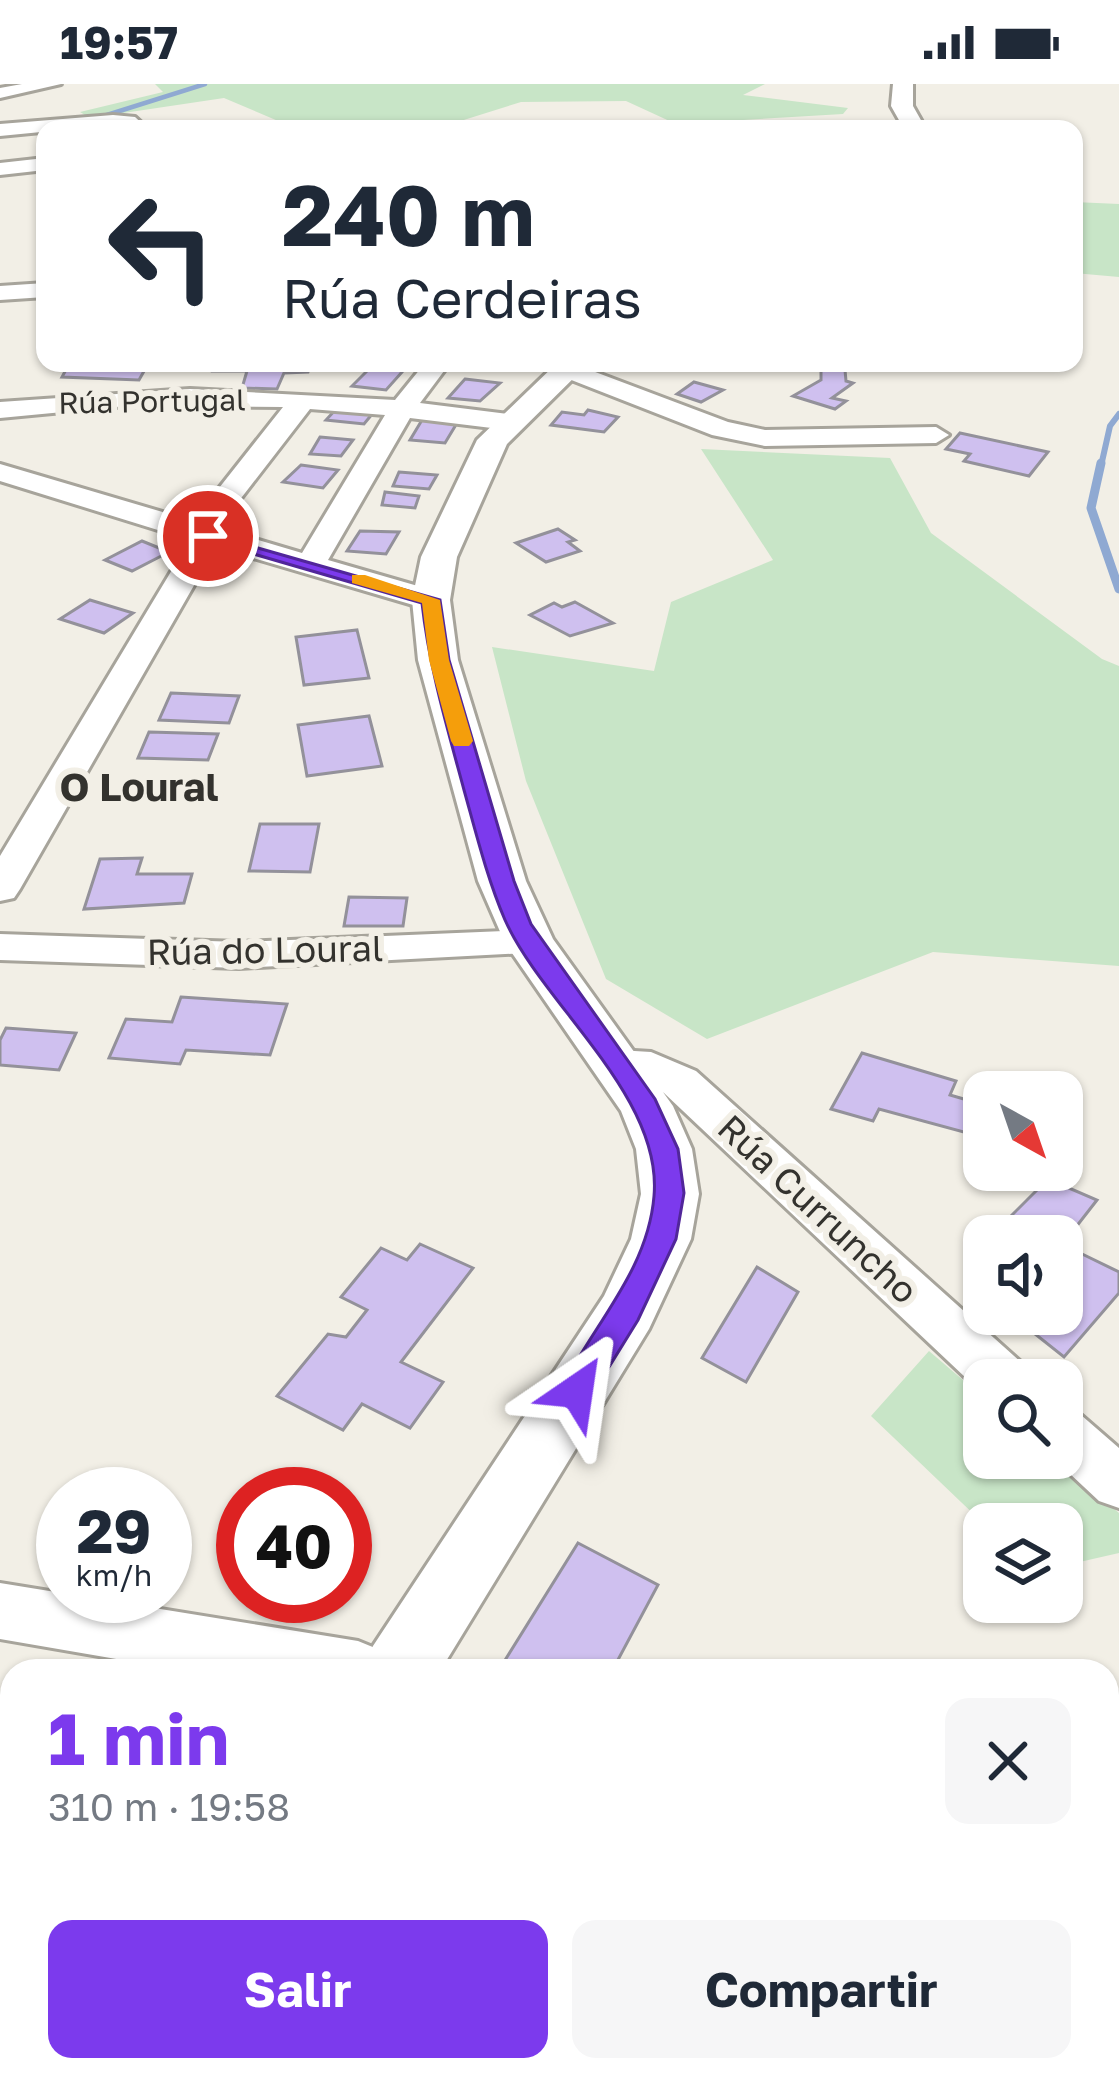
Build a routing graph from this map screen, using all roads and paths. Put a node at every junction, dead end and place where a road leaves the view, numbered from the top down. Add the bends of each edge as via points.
1 (52, 84) edge
2 (903, 84) edge
3 (0, 93) edge
4 (910, 120) edge
5 (36, 127) edge
6 (0, 130) edge
7 (36, 165) edge
8 (0, 169) edge
9 (36, 291) edge
10 (0, 293) edge
11 (430, 372) edge
12 (562, 372) edge
13 (583, 372) edge
14 (302, 401) junction
15 (404, 406) junction
16 (0, 410) edge
17 (508, 422) junction
18 (936, 435) dead end
19 (14, 476) edge
20 (0, 493) edge
21 (226, 501) junction
22 (165, 520) junction
23 (204, 534) junction
24 (310, 565) junction
25 (431, 600) junction
26 (0, 889) edge
27 (530, 943) junction
28 (0, 947) edge
29 (618, 1066) junction
30 (981, 1359) edge
31 (1083, 1451) edge
32 (1119, 1484) edge
33 (0, 1611) edge
34 (286, 1659) edge
35 (408, 1659) edge

1 - 3 street
2 - 4 street
5 - 6 street
7 - 8 street
9 - 10 street
11 - 15 street
12 - 17 street
13 - 18 street via 721,429 765,438
14 - 15 street, Rúa Portugal
14 - 16 street, Rúa Portugal via 125,400
14 - 21 street, Rúa Portugal
15 - 17 street, Rúa Portugal
15 - 24 street
17 - 25 street via 474,475 439,557
19 - 20 street
19 - 22 street
21 - 22 street
21 - 23 street, Rúa Portugal
22 - 23 street
23 - 24 street
23 - 26 street, Rúa Portugal
24 - 25 street
25 - 27 street via 439,660 502,881
27 - 28 street, Rúa do Loural via 238,955
27 - 29 street
29 - 30 street, Rúa Curruncho via 651,1068 680,1082
29 - 35 street via 664,1149 670,1193 661,1239 627,1311
31 - 32 street
33 - 34 street

